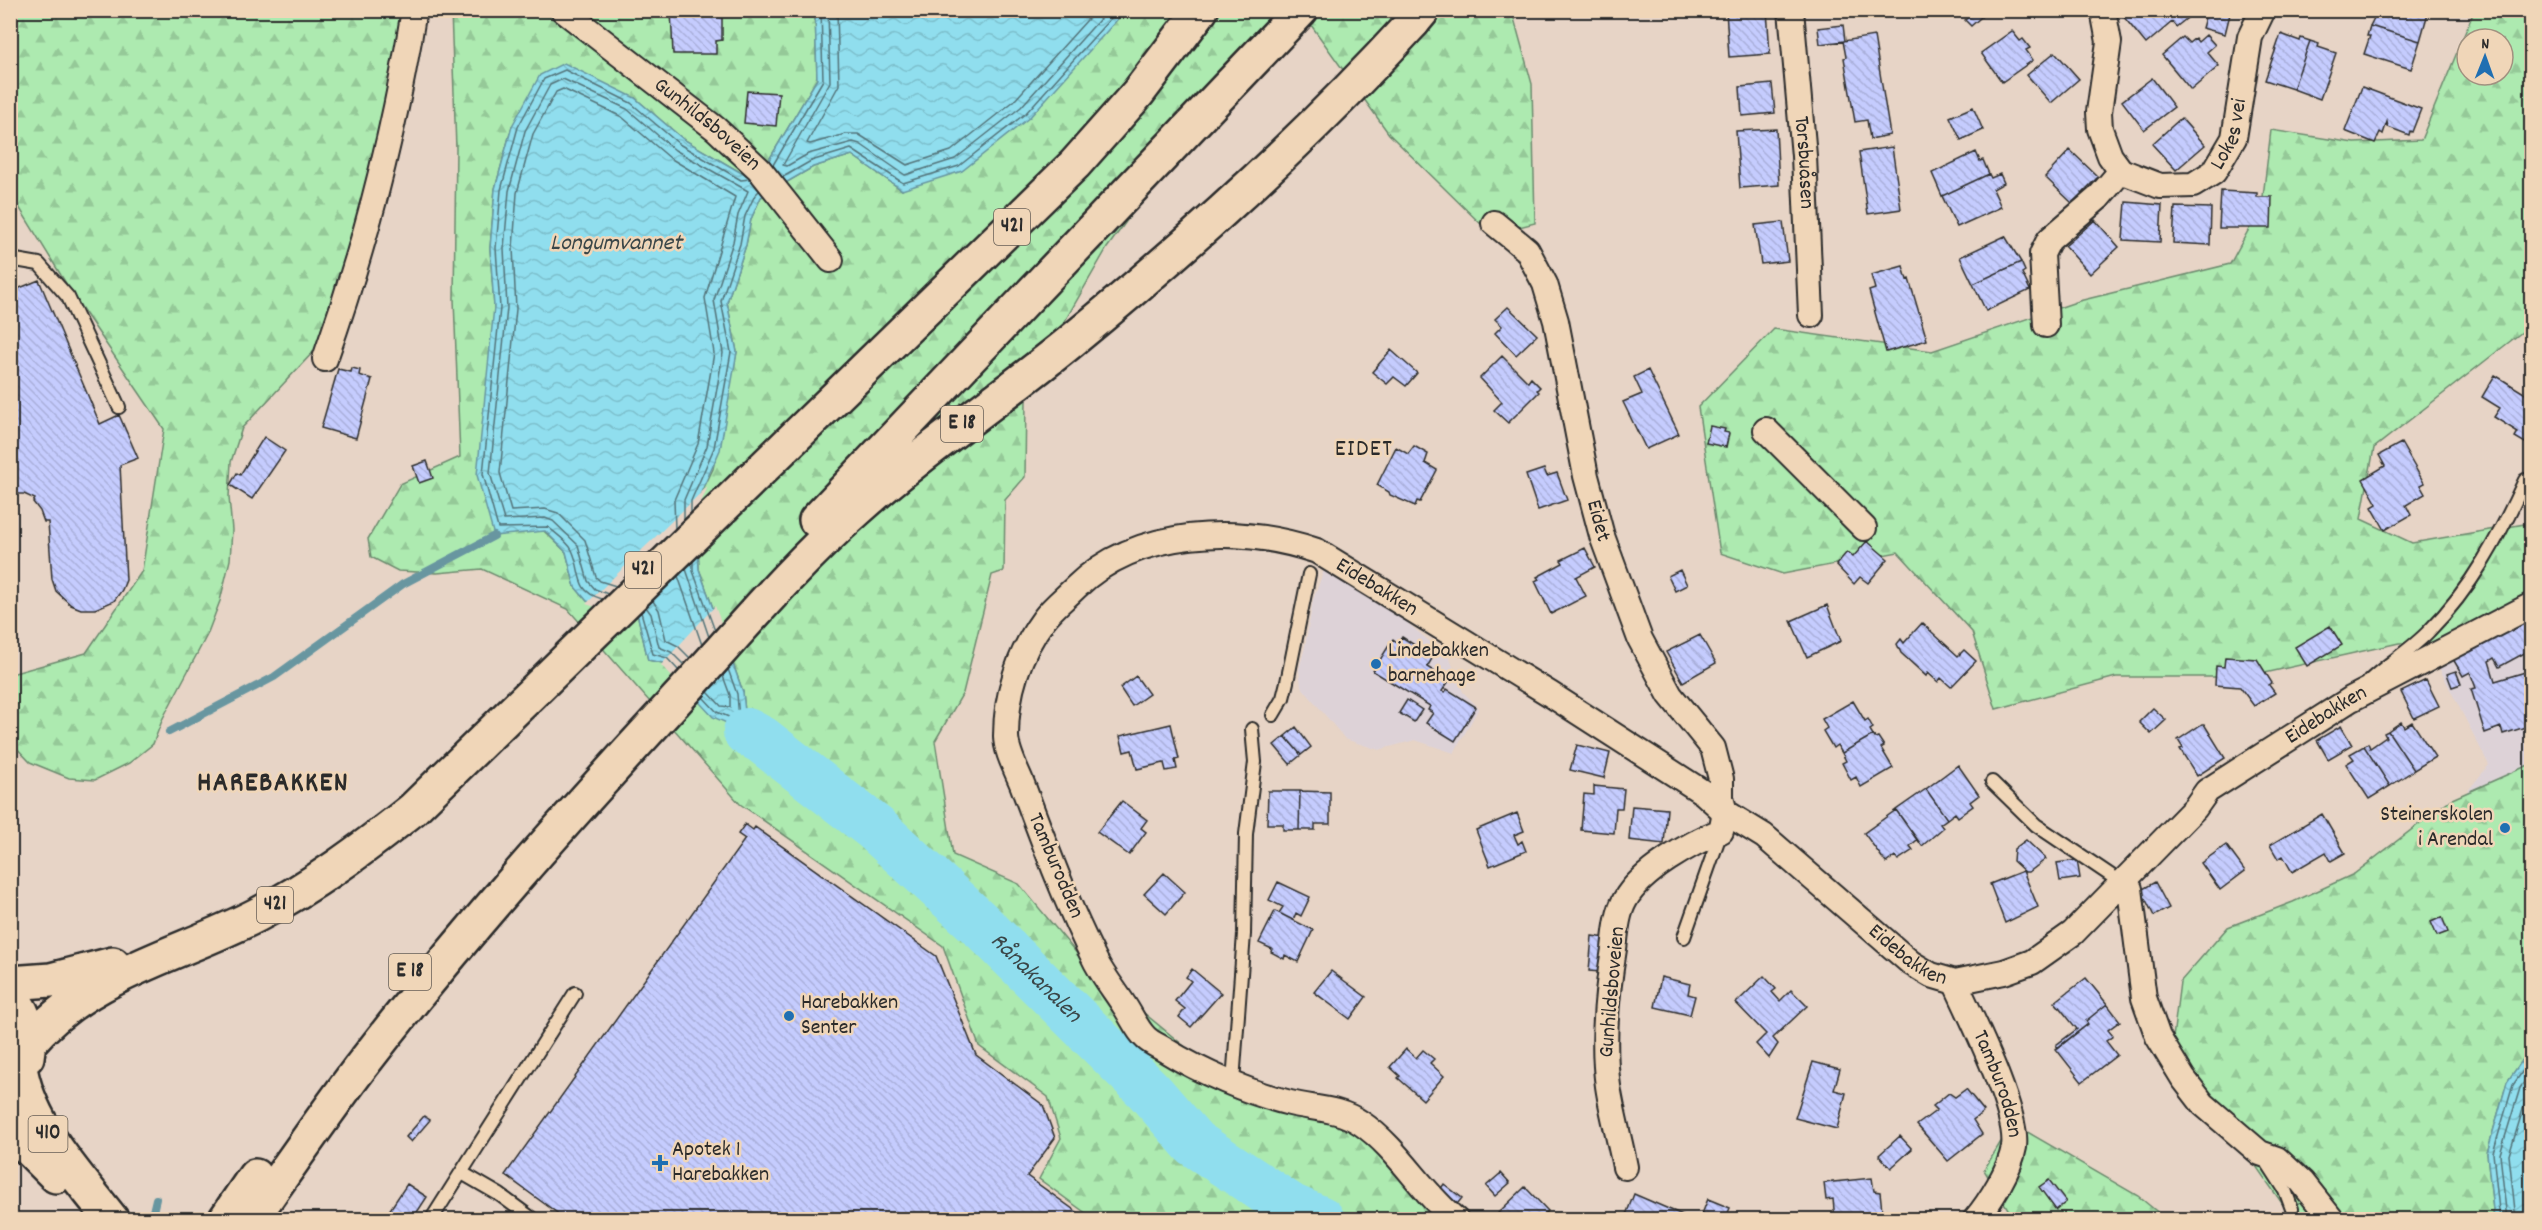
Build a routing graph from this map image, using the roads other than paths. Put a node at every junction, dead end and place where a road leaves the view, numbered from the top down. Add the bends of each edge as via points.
1 (414, 10) edge
2 (563, 10) edge
3 (1186, 10) edge
4 (1201, 10) edge
5 (1301, 10) edge
6 (1791, 10) edge
7 (2103, 10) edge
8 (2263, 10) edge
9 (1418, 16) edge
10 (2121, 171) junction
11 (1494, 223) dead end
12 (10, 259) edge
13 (831, 260) dead end
14 (1811, 315) dead end
15 (2046, 324) dead end
16 (325, 359) dead end
17 (119, 407) dead end
18 (801, 424) junction
19 (1766, 430) dead end
20 (2525, 480) dead end
21 (1864, 528) dead end
22 (1317, 551) joint
23 (1309, 574) dead end
24 (761, 594) junction
25 (2532, 605) edge
26 (2350, 699) junction
27 (1273, 715) dead end
28 (493, 724) junction
29 (1252, 729) dead end
30 (620, 746) junction
31 (1992, 782) dead end
32 (1723, 821) junction
33 (2122, 883) junction
34 (1684, 937) dead end
35 (1955, 982) junction
36 (10, 983) edge
37 (575, 993) dead end
38 (10, 995) edge
39 (20, 1068) edge
40 (1233, 1082) junction
41 (10, 1130) edge
42 (2260, 1153) junction
43 (1625, 1167) dead end
44 (462, 1173) junction
45 (86, 1204) edge
46 (2292, 1209) dead end
47 (112, 1220) edge
48 (225, 1220) edge
49 (251, 1220) edge
50 (431, 1220) edge
51 (534, 1220) edge
52 (1456, 1220) edge
53 (1975, 1220) edge
54 (2332, 1220) edge

1 - 16 street via 403,82 375,201
2 - 13 street, Gunhildsboveien via 716,129 759,169
3 - 18 main road, 421 via 1129,85 1065,155
4 - 18 main road, 421 via 1138,93 1075,164
5 - 24 main road, E 18 via 909,420
6 - 14 street, Torsbuåsen via 1804,156
7 - 10 street via 2109,42 2100,129 2110,156
8 - 10 street, Lokes vei via 2250,38 2234,138 2214,172 2193,185 2160,186
9 - 24 main road, E 18 via 1319,121 1169,260 1064,347 947,435
10 - 15 street via 2098,198 2049,240 2042,254
11 - 32 street, Eidet via 1527,250 1545,285 1602,536 1640,639 1670,695 1713,748 1721,779
12 - 17 lane via 39,264 68,297
18 - 28 main road, 421
19 - 21 street
20 - 26 lane via 2495,544 2454,604 2428,633
22 - 32 street, Eidebakken via 1704,793
22 - 40 street, Tamburodden via 1280,540 1230,534 1152,545 1117,560 1083,580 1045,618 1021,657 1010,691 1006,740 1042,837 1097,963 1146,1038 1188,1064
23 - 27 lane via 1283,698
24 - 30 main road, E 18
25 - 26 street, Eidebakken
26 - 33 street, Eidebakken via 2207,791
28 - 36 main road, 421 via 358,837 252,903 109,966 51,980
28 - 39 main road, 421 via 412,810 339,866 257,915 99,986 56,1015
29 - 40 lane via 1255,762 1246,834 1244,934
30 - 48 main road, E 18 via 441,935 284,1132
30 - 49 main road, E 18 via 359,1069
31 - 33 lane via 2036,825
32 - 34 lane
32 - 35 street, Eidebakken via 1764,836 1911,963 1931,975
32 - 43 street, Gunhildsboveien via 1636,884 1618,921 1610,970 1606,1056 1608,1086
33 - 35 street, Eidebakken via 2073,933 2032,962
33 - 42 street via 2130,890 2144,998 2158,1038 2203,1104
35 - 53 street, Tamburodden via 1983,1041 2012,1121 2014,1146 2000,1182
37 - 44 lane
38 - 39 main road, 410 via 22,1012
39 - 45 main road, 410 via 36,1115
40 - 52 street, Tamburodden via 1290,1103 1336,1111 1361,1123
41 - 45 main road, 410
42 - 46 lane via 2285,1190
42 - 54 street via 2277,1159 2302,1182
44 - 50 lane
44 - 51 lane
45 - 47 main road, 410

